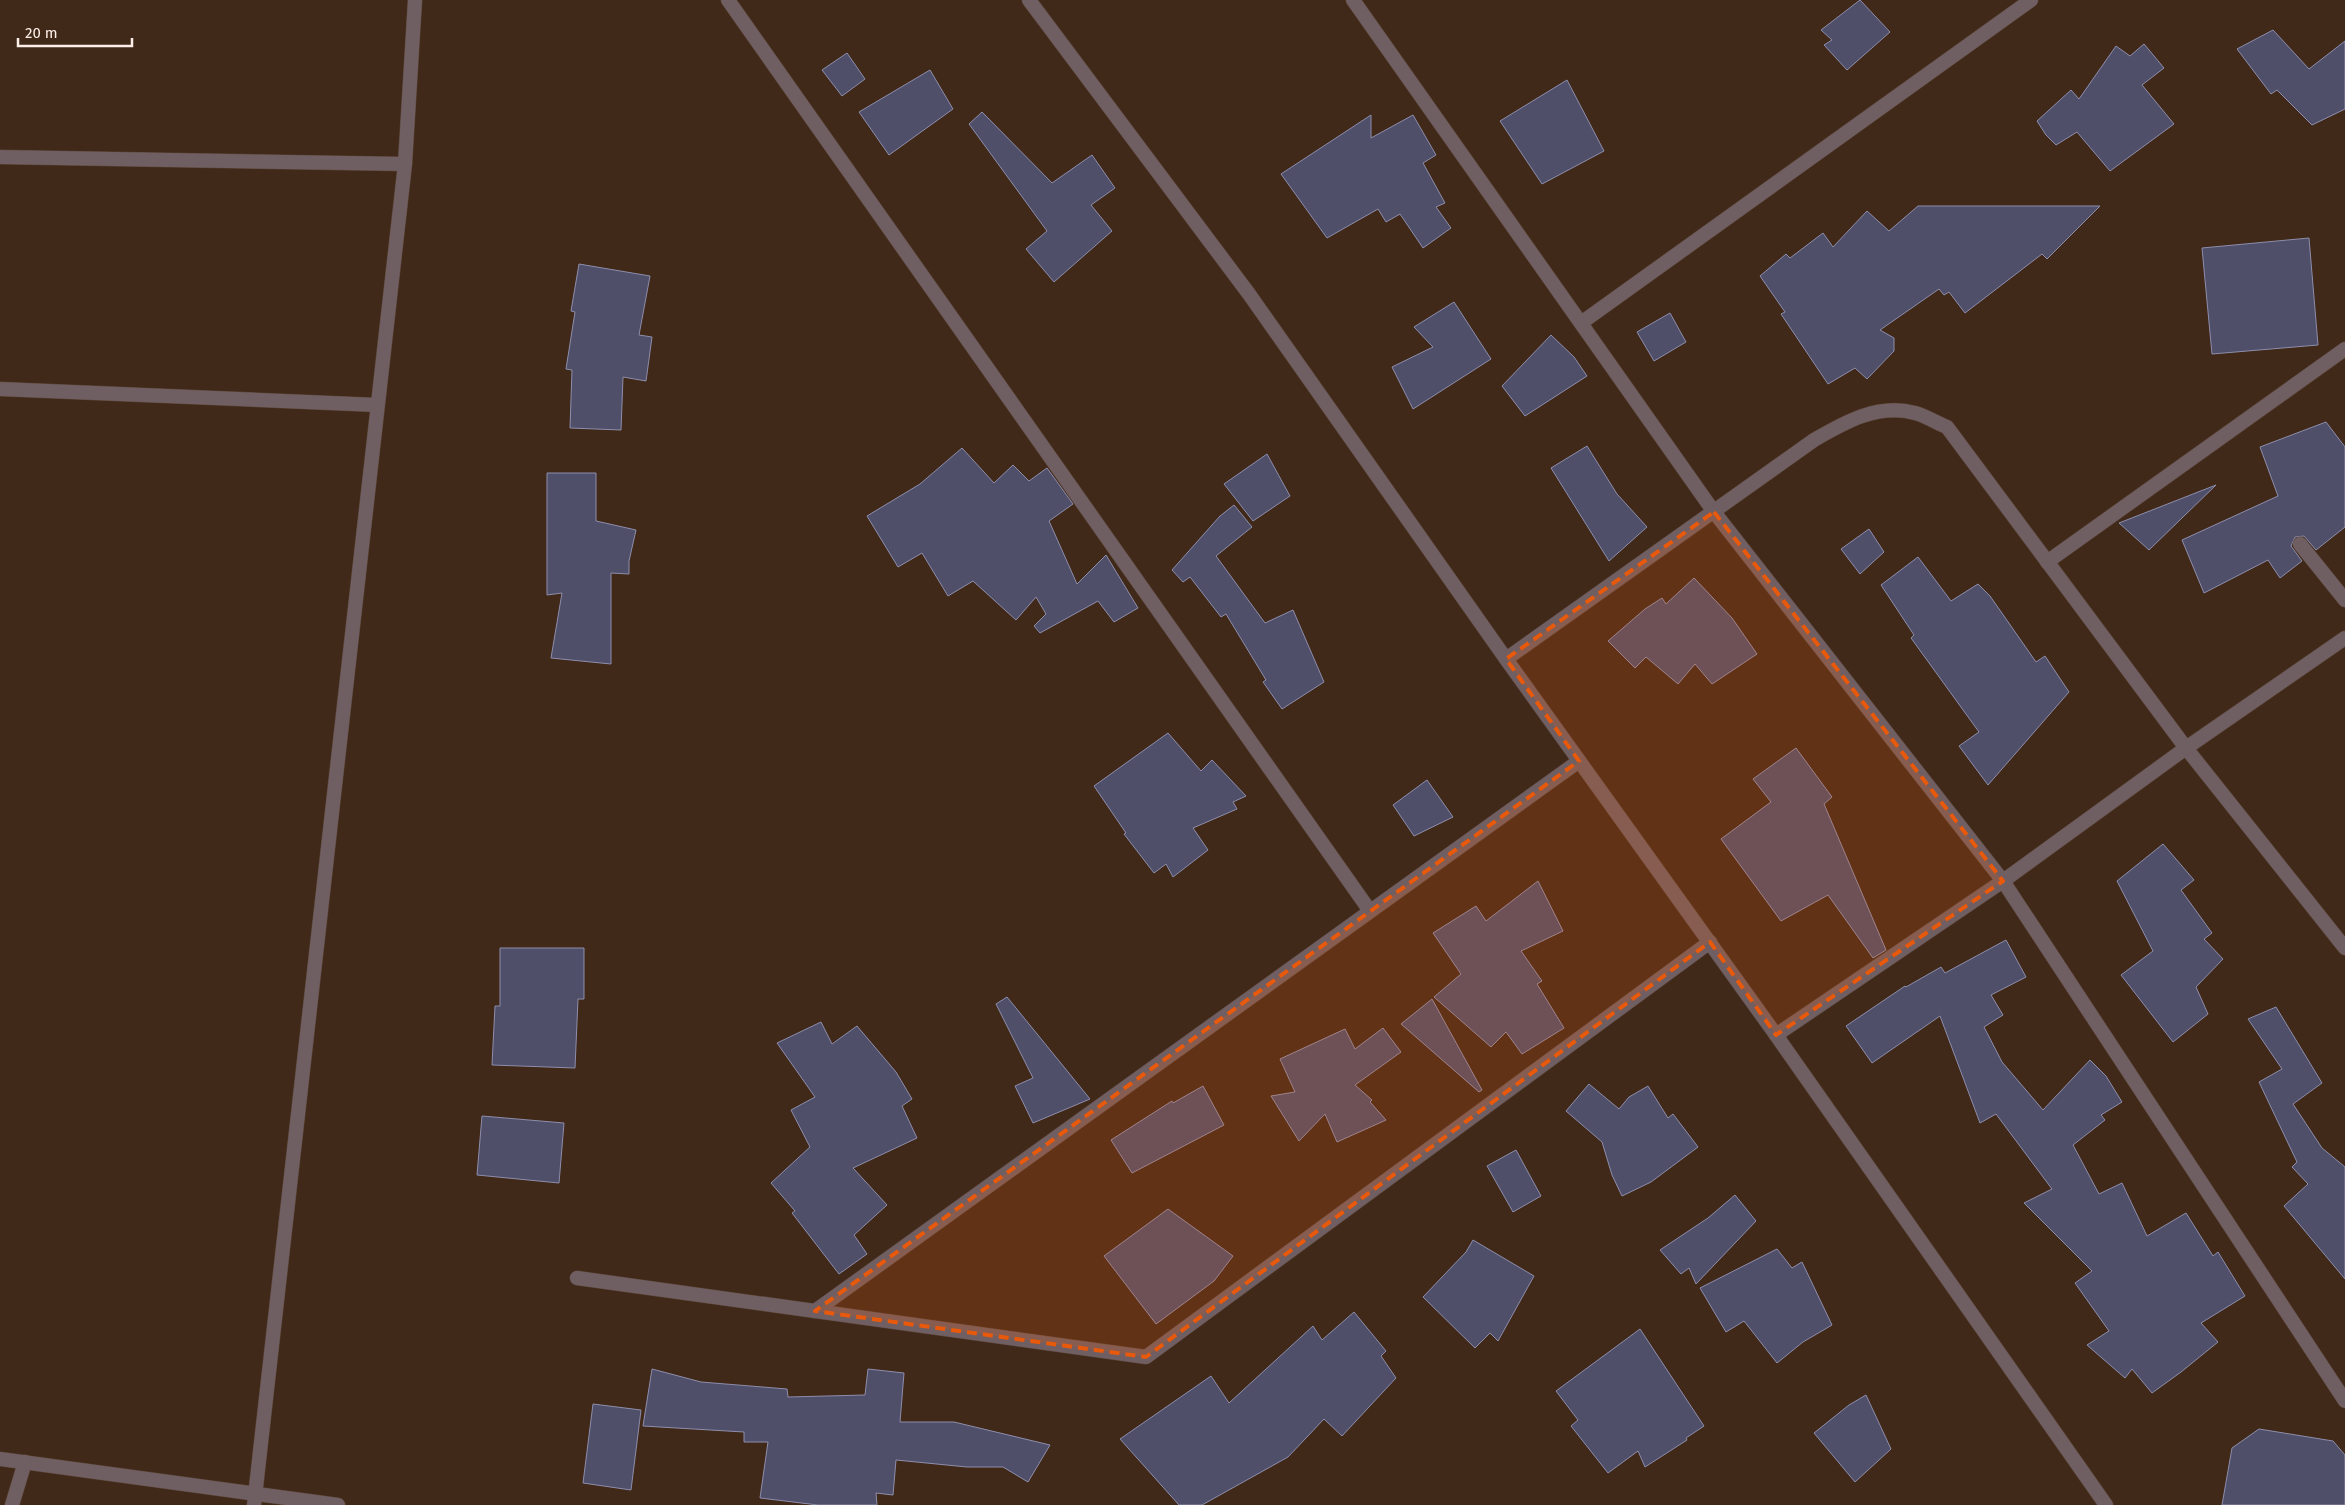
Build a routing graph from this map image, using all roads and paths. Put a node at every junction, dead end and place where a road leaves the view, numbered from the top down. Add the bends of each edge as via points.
1 (415, 0) edge
2 (728, 0) edge
3 (1029, 0) edge
4 (1353, 0) edge
5 (2031, 0) edge
6 (0, 157) edge
7 (404, 164) junction
8 (1581, 323) junction
9 (2345, 349) edge
10 (0, 389) edge
11 (378, 405) junction
12 (1714, 512) junction
13 (2300, 544) dead end
14 (2047, 562) junction
15 (2345, 600) edge
16 (2345, 638) edge
17 (1506, 659) junction
18 (2186, 748) junction
19 (1580, 761) junction
20 (2003, 881) junction
21 (1370, 911) junction
22 (1710, 942) junction
23 (2345, 948) edge
24 (1776, 1035) junction
25 (577, 1278) dead end
26 (815, 1311) junction
27 (2345, 1401) edge
28 (0, 1459) edge
29 (25, 1462) junction
30 (255, 1499) edge
31 (12, 1505) edge
32 (338, 1505) edge
33 (2106, 1505) edge

1 - 7 street
2 - 21 street
3 - 17 street via 1249,294
4 - 8 street
5 - 8 street
6 - 7 street
7 - 11 street
8 - 12 street
9 - 14 street
10 - 11 street
11 - 30 street
12 - 14 street via 1814,440 1848,420 1884,410 1916,413 1947,427
12 - 17 street
12 - 20 street
13 - 15 street
14 - 18 street
16 - 18 street
17 - 19 street
18 - 20 street
18 - 23 street
19 - 21 street
19 - 22 street
20 - 24 street
20 - 27 street
21 - 26 street
22 - 24 street
22 - 26 street via 1146,1357
24 - 33 street
25 - 26 street
28 - 29 street
29 - 30 street
29 - 31 street
30 - 32 street

